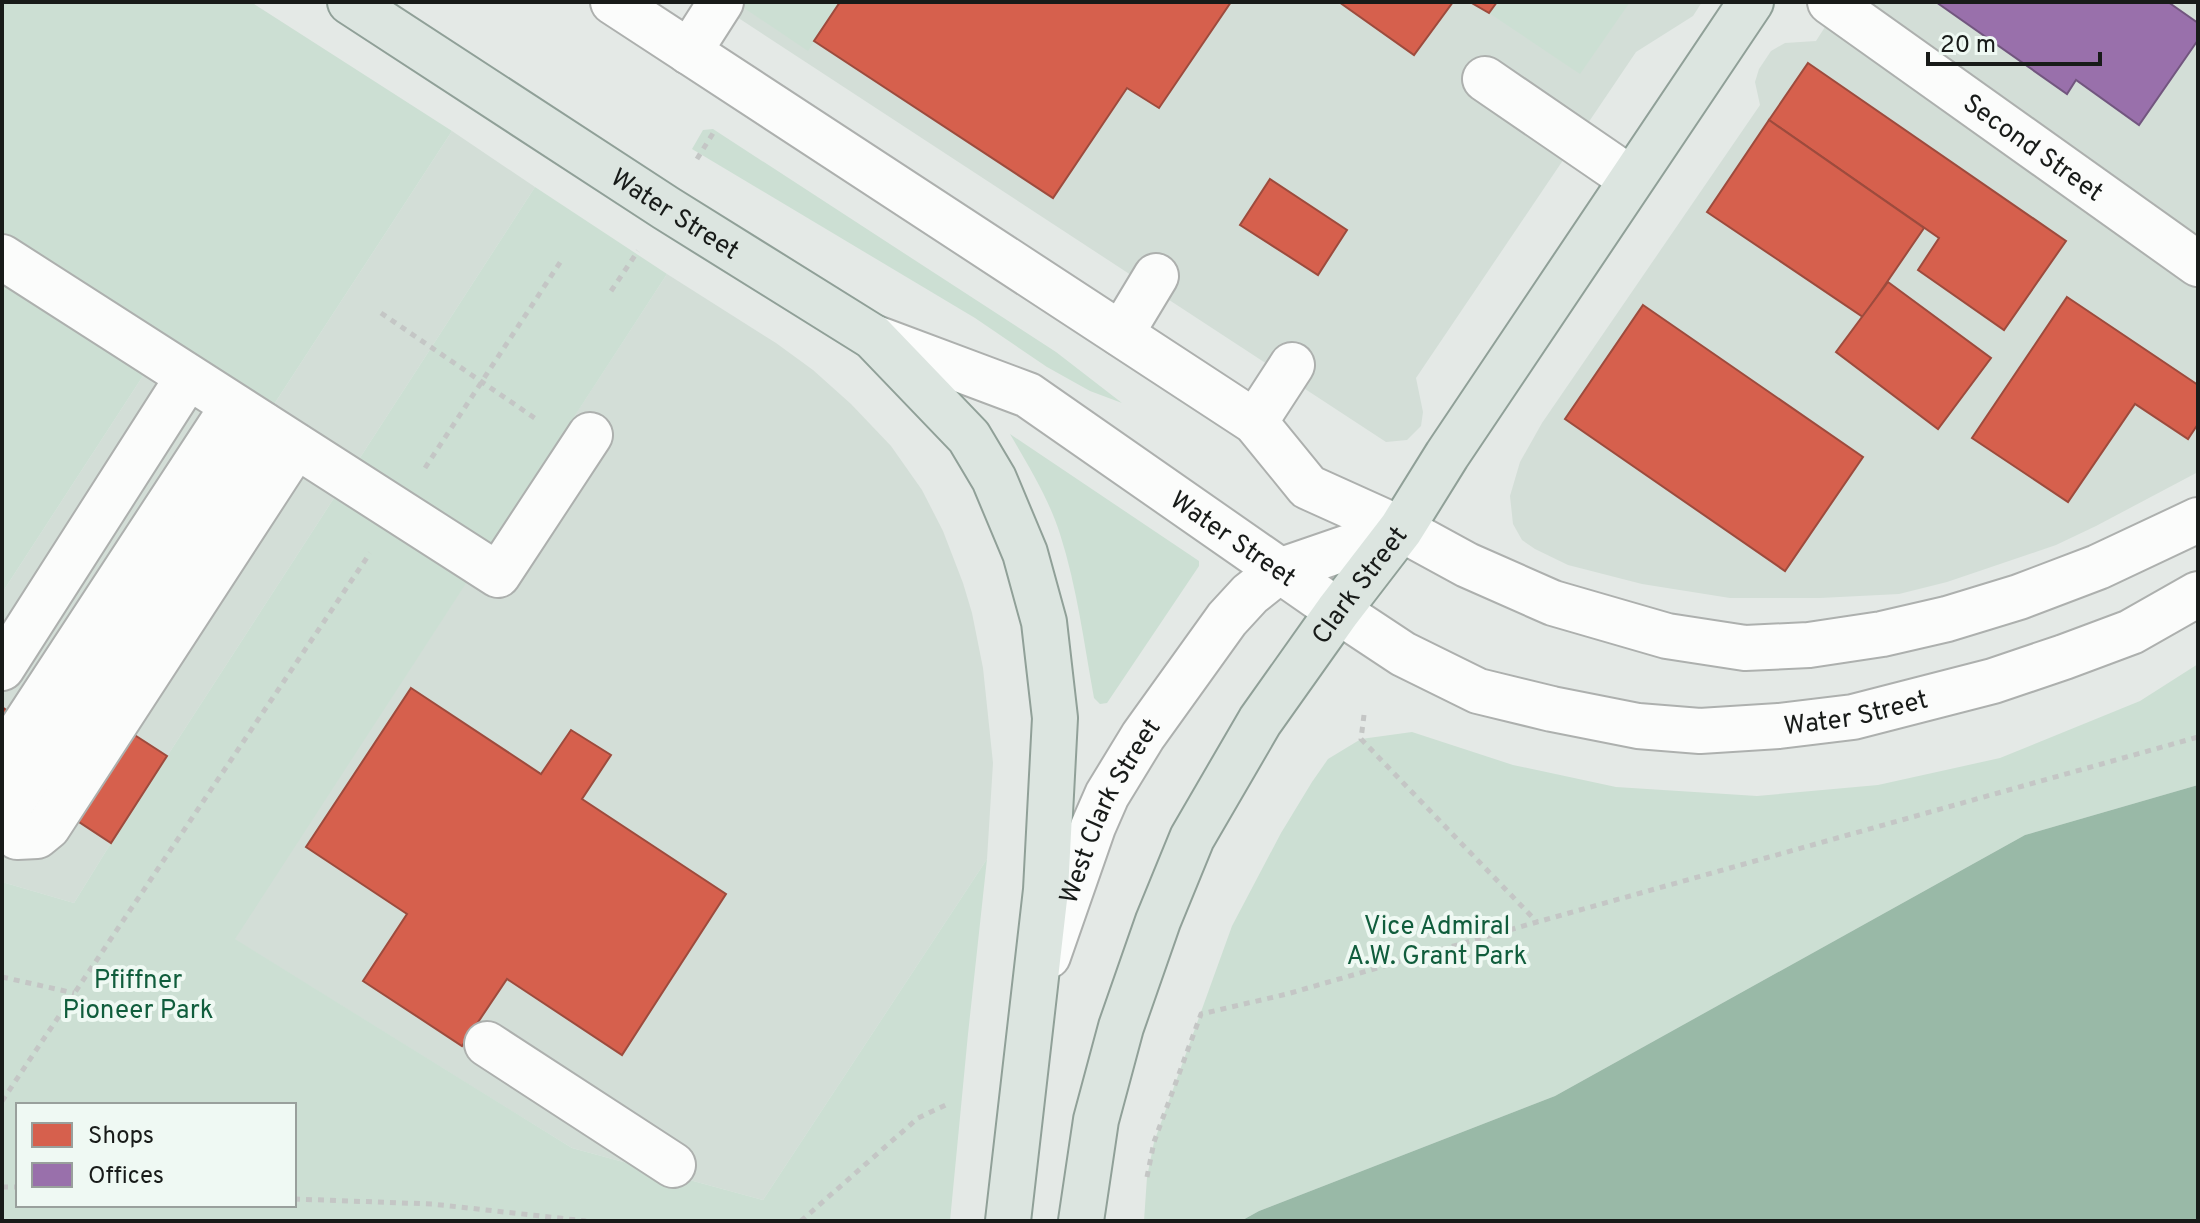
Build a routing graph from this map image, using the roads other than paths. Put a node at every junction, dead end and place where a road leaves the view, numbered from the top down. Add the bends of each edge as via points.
1 (350, 2) edge
2 (613, 2) edge
3 (721, 2) edge
4 (1751, 2) edge
5 (1830, 2) edge
6 (689, 52) junction
7 (1485, 79) dead end
8 (1631, 179) junction
9 (2, 257) edge
10 (2198, 264) edge
11 (1156, 276) dead end
12 (1121, 334) junction
13 (873, 337) junction
14 (1292, 365) dead end
15 (235, 407) junction
16 (1255, 422) junction
17 (590, 435) dead end
18 (2198, 520) edge
19 (1401, 529) junction
20 (1279, 571) junction
21 (2198, 594) edge
22 (1338, 611) junction
23 (2, 623) edge
24 (2, 668) edge
25 (2, 714) edge
26 (2, 759) edge
27 (10, 827) edge
28 (1033, 998) junction
29 (487, 1044) dead end
30 (673, 1165) dead end
31 (1008, 1216) edge
32 (1081, 1221) edge

1 - 13 main road, Water Street
2 - 6 street
3 - 6 street
4 - 8 main road, Clark Street
5 - 10 street, Second Street
6 - 12 street
7 - 8 street
8 - 19 main road, Clark Street
9 - 15 street
11 - 12 street
12 - 16 street
13 - 20 street, Water Street via 1028,395
13 - 28 main road via 969,437 994,479 1025,553 1044,622 1055,718 1046,890
14 - 16 street
15 - 17 street via 498,575
15 - 23 street
15 - 24 street
15 - 25 street
15 - 26 street
15 - 27 street
16 - 19 street via 1308,487
18 - 19 street via 2098,567 1947,619 1809,645 1745,648 1667,636 1553,603
19 - 20 street, West Clark Street
19 - 22 main road, Clark Street
20 - 22 street, Water Street
20 - 28 street, West Clark Street via 1227,619 1107,795
21 - 22 street, Water Street via 2131,632 1993,681 1853,717 1700,731 1638,726 1478,691 1403,654
22 - 32 main road, Clark Street via 1260,721 1192,838 1121,1027 1096,1120
28 - 31 main road, West Clark Street
29 - 30 street

